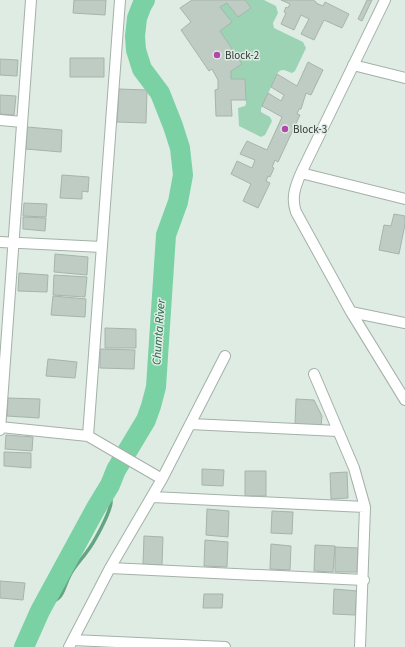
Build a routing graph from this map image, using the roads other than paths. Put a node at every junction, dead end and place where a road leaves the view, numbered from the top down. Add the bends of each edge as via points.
1 (31, 0) edge
2 (120, 0) edge
3 (385, 0) edge
4 (353, 66) junction
5 (405, 78) edge
6 (0, 120) edge
7 (22, 122) junction
8 (301, 173) junction
9 (405, 199) edge
10 (0, 242) edge
11 (14, 242) junction
12 (102, 247) junction
13 (351, 312) junction
14 (405, 323) edge
15 (225, 356) dead end
16 (314, 374) dead end
17 (405, 400) edge
18 (190, 424) junction
19 (0, 427) edge
20 (0, 430) edge
21 (338, 430) junction
22 (88, 436) junction
23 (162, 478) junction
24 (152, 497) junction
25 (365, 507) junction
26 (110, 568) junction
27 (364, 580) junction
28 (71, 643) edge
29 (225, 647) edge
30 (360, 647) edge

1 - 7 street
2 - 12 street
3 - 4 street
4 - 5 street
4 - 8 street
6 - 7 street
7 - 11 street
8 - 9 street
8 - 13 street via 294,189 294,207
10 - 11 street
11 - 12 street
11 - 19 street
12 - 22 street
13 - 14 street
13 - 17 street
15 - 18 street
16 - 21 street
18 - 21 street
18 - 23 street
19 - 20 street
19 - 22 street
21 - 25 street via 354,468
22 - 23 street
23 - 24 street
24 - 25 street
24 - 26 street
25 - 27 street
26 - 27 street
26 - 28 street
27 - 30 street
28 - 29 street

